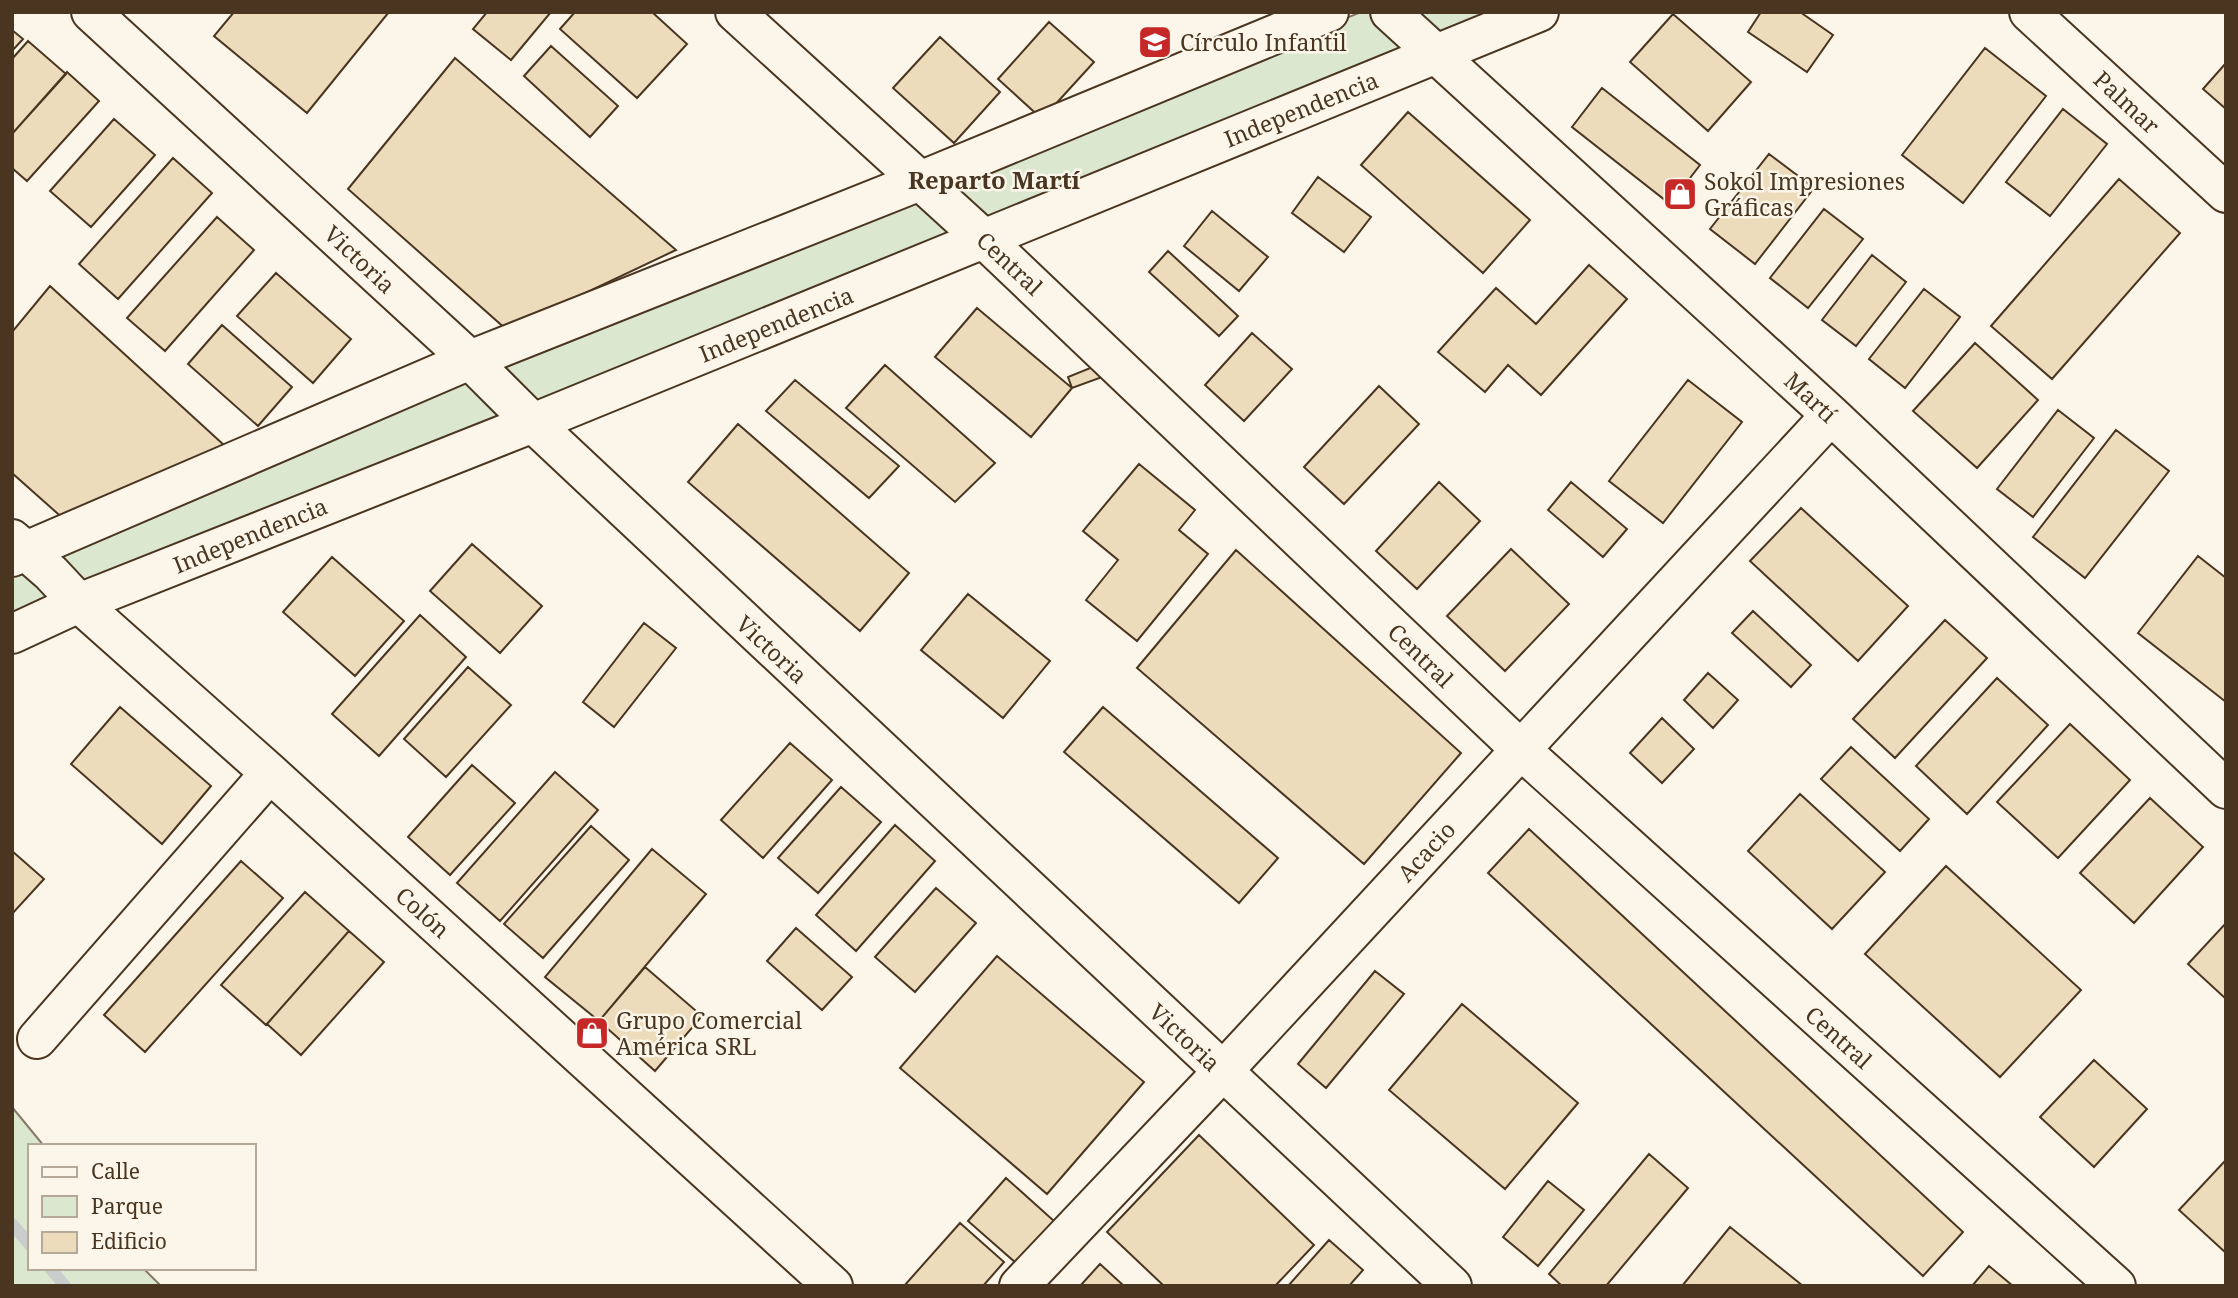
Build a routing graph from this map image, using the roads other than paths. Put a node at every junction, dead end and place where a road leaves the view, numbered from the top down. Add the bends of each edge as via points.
1 (91, 12) edge
2 (735, 12) edge
3 (1329, 12) edge
4 (1390, 12) edge
5 (1539, 12) edge
6 (2029, 12) edge
7 (1436, 54) junction
8 (920, 181) junction
9 (2226, 193) edge
10 (984, 239) junction
11 (470, 360) junction
12 (1831, 415) junction
13 (533, 423) junction
14 (17, 549) edge
15 (79, 603) junction
16 (12, 634) edge
17 (1520, 749) junction
18 (270, 773) junction
19 (2226, 789) edge
20 (37, 1039) dead end
21 (1222, 1072) junction
22 (833, 1286) edge
23 (1019, 1286) edge
24 (1452, 1286) edge
25 (2116, 1286) edge

1 - 11 street, Victoria
2 - 8 street, Central
3 - 8 street
4 - 7 street, Martí
5 - 7 street, Independencia
6 - 9 street, Palmar
7 - 10 street, Independencia
7 - 12 street, Martí
8 - 10 street, Central
8 - 11 street
10 - 13 street, Independencia
10 - 17 street, Central
11 - 13 street, Victoria
11 - 14 street
12 - 17 street, Acacio
12 - 19 street, Martí
13 - 15 street, Independencia
13 - 21 street, Victoria
14 - 15 street, Colón via 51,573
15 - 16 street, Independencia
15 - 18 street, Colón
17 - 21 street, Acacio
17 - 25 street, Central
18 - 20 street
18 - 22 street, Colón
21 - 23 street, Acacio
21 - 24 street, Victoria

